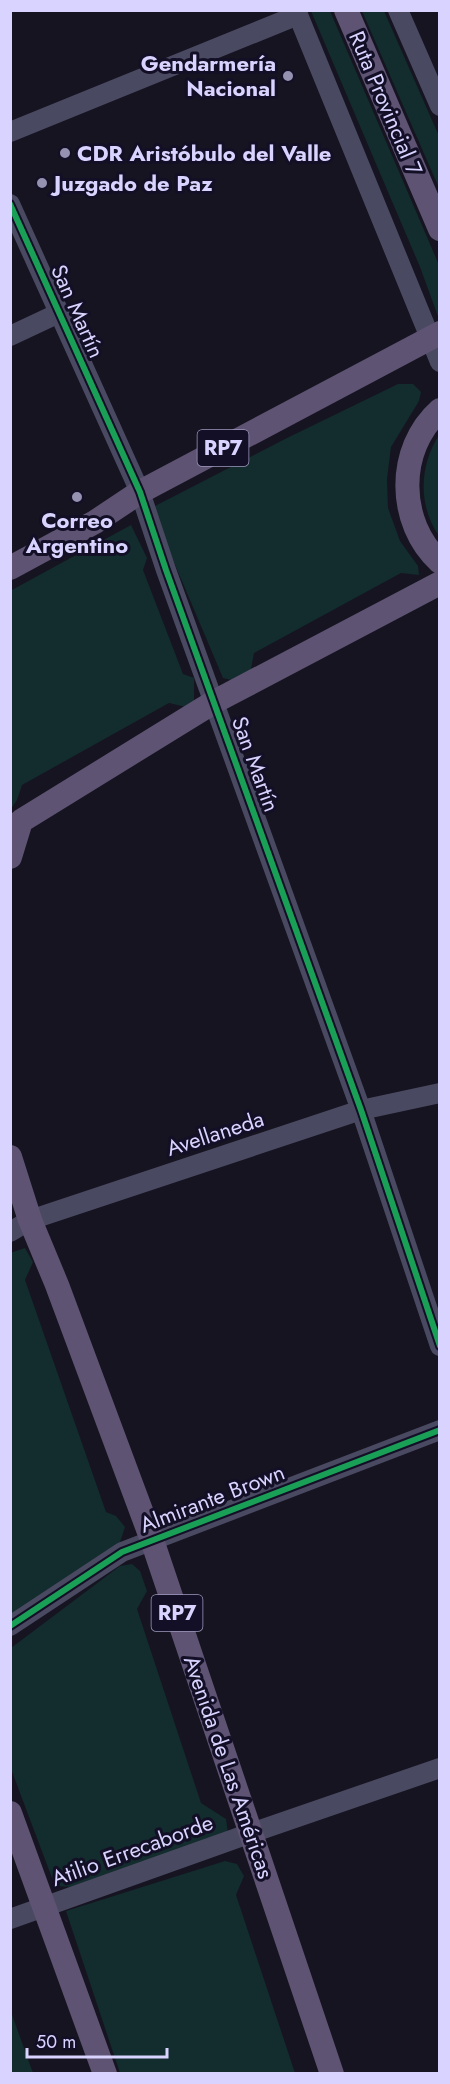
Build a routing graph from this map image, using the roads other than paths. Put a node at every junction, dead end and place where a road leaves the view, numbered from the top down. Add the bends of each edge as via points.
1 (346, 10) edge
2 (398, 10) edge
3 (297, 13) edge
4 (440, 106) edge
5 (10, 132) edge
6 (10, 204) edge
7 (440, 230) edge
8 (59, 313) junction
9 (10, 336) edge
10 (434, 336) edge
11 (440, 362) edge
12 (440, 410) edge
13 (140, 492) junction
14 (440, 562) edge
15 (10, 568) edge
16 (440, 583) edge
17 (214, 702) junction
18 (16, 823) edge
19 (10, 856) edge
20 (440, 1093) edge
21 (361, 1110) junction
22 (10, 1157) edge
23 (20, 1226) edge
24 (440, 1346) edge
25 (440, 1430) edge
26 (152, 1540) junction
27 (10, 1626) edge
28 (440, 1768) edge
29 (10, 1813) edge
30 (251, 1833) junction
31 (44, 1908) junction
32 (10, 1919) edge
33 (105, 2073) edge
34 (332, 2073) edge

1 - 7 main road, Ruta Provincial 7
2 - 4 street
3 - 5 street
3 - 10 street
6 - 8 street, San Martín
8 - 9 street
8 - 13 street, San Martín
10 - 11 street
10 - 13 main road, RP7
12 - 14 main road via 429,419 412,450 406,485 412,520 428,551
13 - 15 main road, RP7 via 95,522
13 - 17 street, San Martín
16 - 17 main road
17 - 18 main road
17 - 21 street, San Martín
18 - 19 main road
20 - 21 street, Avellaneda
21 - 23 street, Avellaneda
21 - 24 street, San Martín
22 - 23 main road, Avenida de Las Américas / RP7
23 - 26 main road, Avenida de Las Américas / RP7 via 57,1285
25 - 26 street, Almirante Brown
26 - 27 street, Almirante Brown via 122,1552
26 - 30 main road, Avenida de Las Américas / RP7
28 - 30 street, Atilio Errecaborde
29 - 31 main road
30 - 31 street, Atilio Errecaborde
30 - 34 main road, Avenida de Las Américas / RP7
31 - 32 street, Atilio Errecaborde
31 - 33 main road

